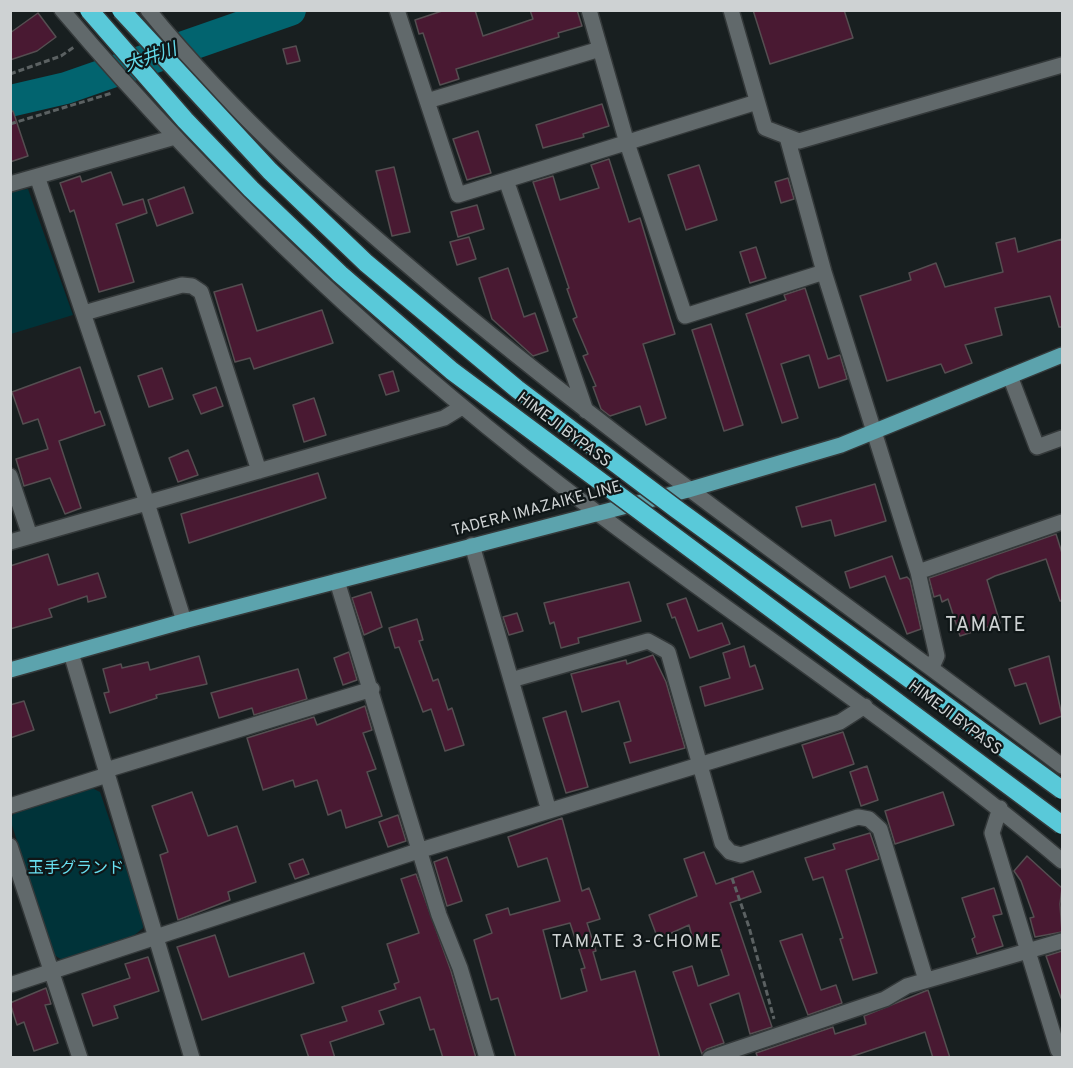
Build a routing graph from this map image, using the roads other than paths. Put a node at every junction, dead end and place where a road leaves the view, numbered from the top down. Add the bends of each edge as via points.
1 (62, 10) edge
2 (89, 10) edge
3 (121, 10) edge
4 (397, 10) edge
5 (589, 10) edge
6 (731, 10) edge
7 (150, 14) edge
8 (600, 49) junction
9 (1062, 65) edge
10 (427, 100) junction
11 (757, 102) junction
12 (175, 137) junction
13 (787, 137) junction
14 (627, 143) junction
15 (38, 179) junction
16 (507, 180) junction
17 (10, 184) edge
18 (824, 272) junction
19 (84, 313) junction
20 (1062, 355) edge
21 (1010, 376) junction
22 (462, 407) junction
23 (586, 411) junction
24 (873, 433) junction
25 (1062, 438) edge
26 (259, 471) junction
27 (10, 476) edge
28 (688, 490) junction
29 (147, 503) junction
30 (596, 512) junction
31 (1062, 522) edge
32 (30, 536) junction
33 (10, 542) edge
34 (472, 545) junction
35 (918, 572) junction
36 (337, 581) junction
37 (184, 621) junction
38 (71, 653) junction
39 (932, 668) junction
40 (10, 670) edge
41 (512, 680) junction
42 (372, 689) junction
43 (865, 706) junction
44 (699, 765) junction
45 (1062, 766) edge
46 (106, 773) junction
47 (1062, 790) edge
48 (10, 806) edge
49 (1000, 808) junction
50 (549, 811) junction
51 (1062, 825) edge
52 (10, 846) edge
53 (421, 850) junction
54 (1062, 861) edge
55 (156, 938) junction
56 (1062, 941) edge
57 (1026, 950) junction
58 (52, 972) junction
59 (926, 980) junction
60 (10, 985) edge
61 (1058, 1053) edge
62 (80, 1058) edge
63 (192, 1058) edge
64 (487, 1058) edge
65 (710, 1058) edge

1 - 12 street
2 - 51 highway, HIMEJI BYPASS, bridge via 251,189 340,274 452,371
3 - 47 highway, HIMEJI BYPASS, bridge via 270,171 350,248 517,389
4 - 10 street
5 - 8 street
6 - 11 street
7 - 23 street via 311,183
8 - 10 street
8 - 14 street
9 - 13 street via 799,141
10 - 16 street via 458,195
11 - 13 street via 765,128
11 - 14 street
12 - 15 street
12 - 22 street via 354,314
13 - 18 street
14 - 16 street
14 - 18 street via 685,316
15 - 17 street
15 - 19 street
16 - 23 street
18 - 24 street
19 - 26 street via 182,285 201,292
19 - 29 street
20 - 21 main road, TADERA IMAZAIKE LINE
21 - 24 main road, TADERA IMAZAIKE LINE
21 - 25 street via 1037,447
22 - 26 street via 444,418
22 - 30 street
23 - 28 street
24 - 28 main road, TADERA IMAZAIKE LINE
24 - 35 street
26 - 29 street
27 - 32 street
28 - 30 main road, TADERA IMAZAIKE LINE
28 - 39 street
29 - 32 street
29 - 37 street
30 - 34 main road, TADERA IMAZAIKE LINE
30 - 43 street
31 - 35 street
32 - 33 street
34 - 36 main road, TADERA IMAZAIKE LINE
34 - 41 street
35 - 39 street via 937,656
36 - 37 main road, TADERA IMAZAIKE LINE
36 - 42 street
37 - 38 main road, TADERA IMAZAIKE LINE
38 - 40 main road, TADERA IMAZAIKE LINE
38 - 46 street
39 - 45 street
41 - 44 street via 648,641 668,652
41 - 50 street
42 - 46 street
42 - 53 street
43 - 44 street via 840,722
43 - 49 street
44 - 50 street
44 - 59 street via 722,843 729,852 741,855 858,818 869,819 880,829
46 - 48 street
46 - 55 street
49 - 54 street
49 - 57 street via 992,833
50 - 53 street
52 - 58 street
53 - 55 street
53 - 64 street
55 - 58 street
55 - 63 street
56 - 57 street
57 - 59 street
57 - 61 street
58 - 60 street
58 - 62 street
59 - 65 street via 885,999

